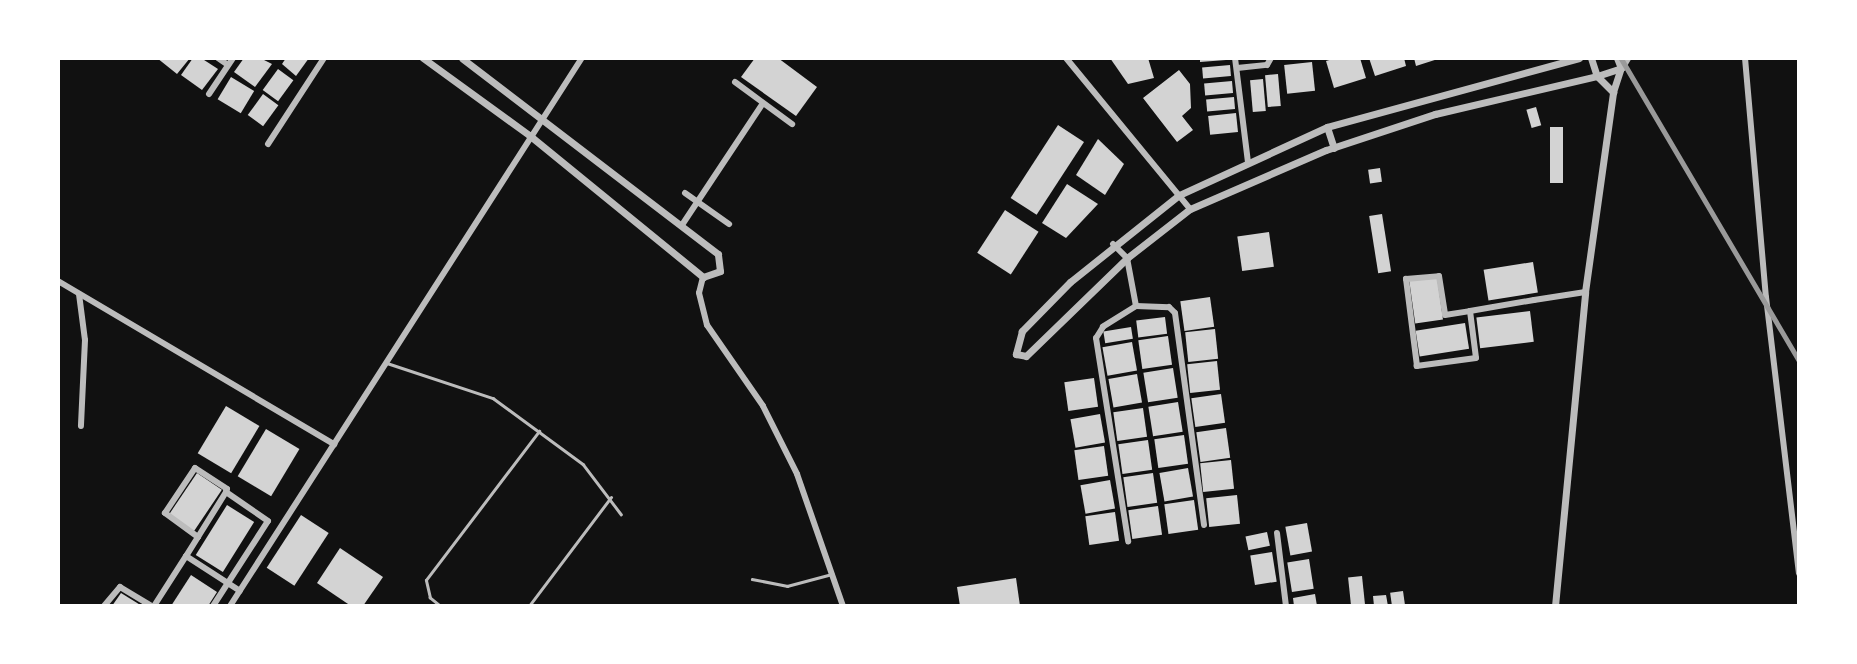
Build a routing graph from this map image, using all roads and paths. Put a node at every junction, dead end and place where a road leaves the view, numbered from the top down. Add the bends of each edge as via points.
1 (218, 58) edge
2 (233, 58) edge
3 (324, 58) edge
4 (423, 58) edge
5 (462, 58) edge
6 (582, 58) edge
7 (1066, 58) edge
8 (1236, 58) edge
9 (1271, 58) edge
10 (1579, 58) edge
11 (1591, 58) edge
12 (1617, 58) edge
13 (1627, 58) edge
14 (1745, 58) edge
15 (228, 65) junction
16 (1237, 68) junction
17 (1621, 68) junction
18 (1597, 76) junction
19 (735, 82) dead end
20 (1613, 92) junction
21 (209, 94) dead end
22 (763, 103) junction
23 (543, 117) junction
24 (792, 124) dead end
25 (1327, 127) junction
26 (529, 135) junction
27 (268, 144) dead end
28 (1334, 148) junction
29 (1248, 162) junction
30 (685, 193) dead end
31 (1178, 194) junction
32 (697, 202) junction
33 (1190, 209) junction
34 (729, 224) dead end
35 (682, 225) junction
36 (1112, 244) junction
37 (1126, 258) junction
38 (703, 277) junction
39 (58, 281) edge
40 (1585, 292) junction
41 (79, 294) junction
42 (1136, 306) junction
43 (1470, 311) junction
44 (385, 363) junction
45 (81, 426) dead end
46 (540, 431) junction
47 (334, 444) junction
48 (226, 492) junction
49 (611, 496) junction
50 (621, 514) dead end
51 (1204, 525) dead end
52 (1277, 533) dead end
53 (198, 537) junction
54 (1128, 541) dead end
55 (186, 556) junction
56 (1799, 573) edge
57 (832, 574) junction
58 (752, 579) dead end
59 (228, 583) junction
60 (240, 591) junction
61 (104, 606) edge
62 (153, 606) edge
63 (213, 606) edge
64 (230, 606) edge
65 (440, 606) edge
66 (529, 606) edge
67 (843, 606) edge
68 (1286, 606) edge
69 (1555, 606) edge

1 - 15 street
2 - 15 street
3 - 27 street
4 - 26 street
5 - 23 street
6 - 23 street
7 - 31 street
8 - 16 street
9 - 16 street via 1267,65
10 - 25 street
11 - 18 street
12 - 17 street
13 - 17 street
14 - 56 street via 1766,297
15 - 21 street
16 - 29 street
17 - 18 street
17 - 20 street
18 - 20 street
18 - 28 street via 1435,114
19 - 22 street
20 - 40 street
22 - 24 street
22 - 32 street
23 - 26 street
23 - 35 street
25 - 28 street
25 - 29 street
26 - 38 street
26 - 44 street
28 - 33 street
29 - 31 street
30 - 32 street
31 - 33 street
31 - 36 street
32 - 34 street
32 - 35 street
33 - 37 street
35 - 38 street via 718,254 720,271
36 - 37 street
36 - 37 street via 1022,331 1014,348 1018,357 1026,356
37 - 42 street
38 - 57 street via 699,293 707,325 763,406 797,474
39 - 41 street
40 - 43 street
40 - 69 street
41 - 45 street via 85,340
41 - 47 street
42 - 51 street via 1169,307 1175,313
42 - 54 street via 1103,327 1096,338
43 - 43 street via 1476,358 1417,366 1406,279 1438,275 1445,315
44 - 46 lane via 486,394
44 - 47 street
46 - 49 lane via 583,464
46 - 65 lane via 431,571 427,589
47 - 60 street
48 - 53 street
48 - 53 street via 226,485 195,468 165,513
48 - 59 street via 268,521
49 - 50 lane
49 - 66 lane
52 - 68 street
53 - 55 street
55 - 59 street
55 - 62 street
57 - 58 lane via 787,586
57 - 67 street
59 - 60 street
59 - 63 street
60 - 64 street
61 - 62 street via 120,587

